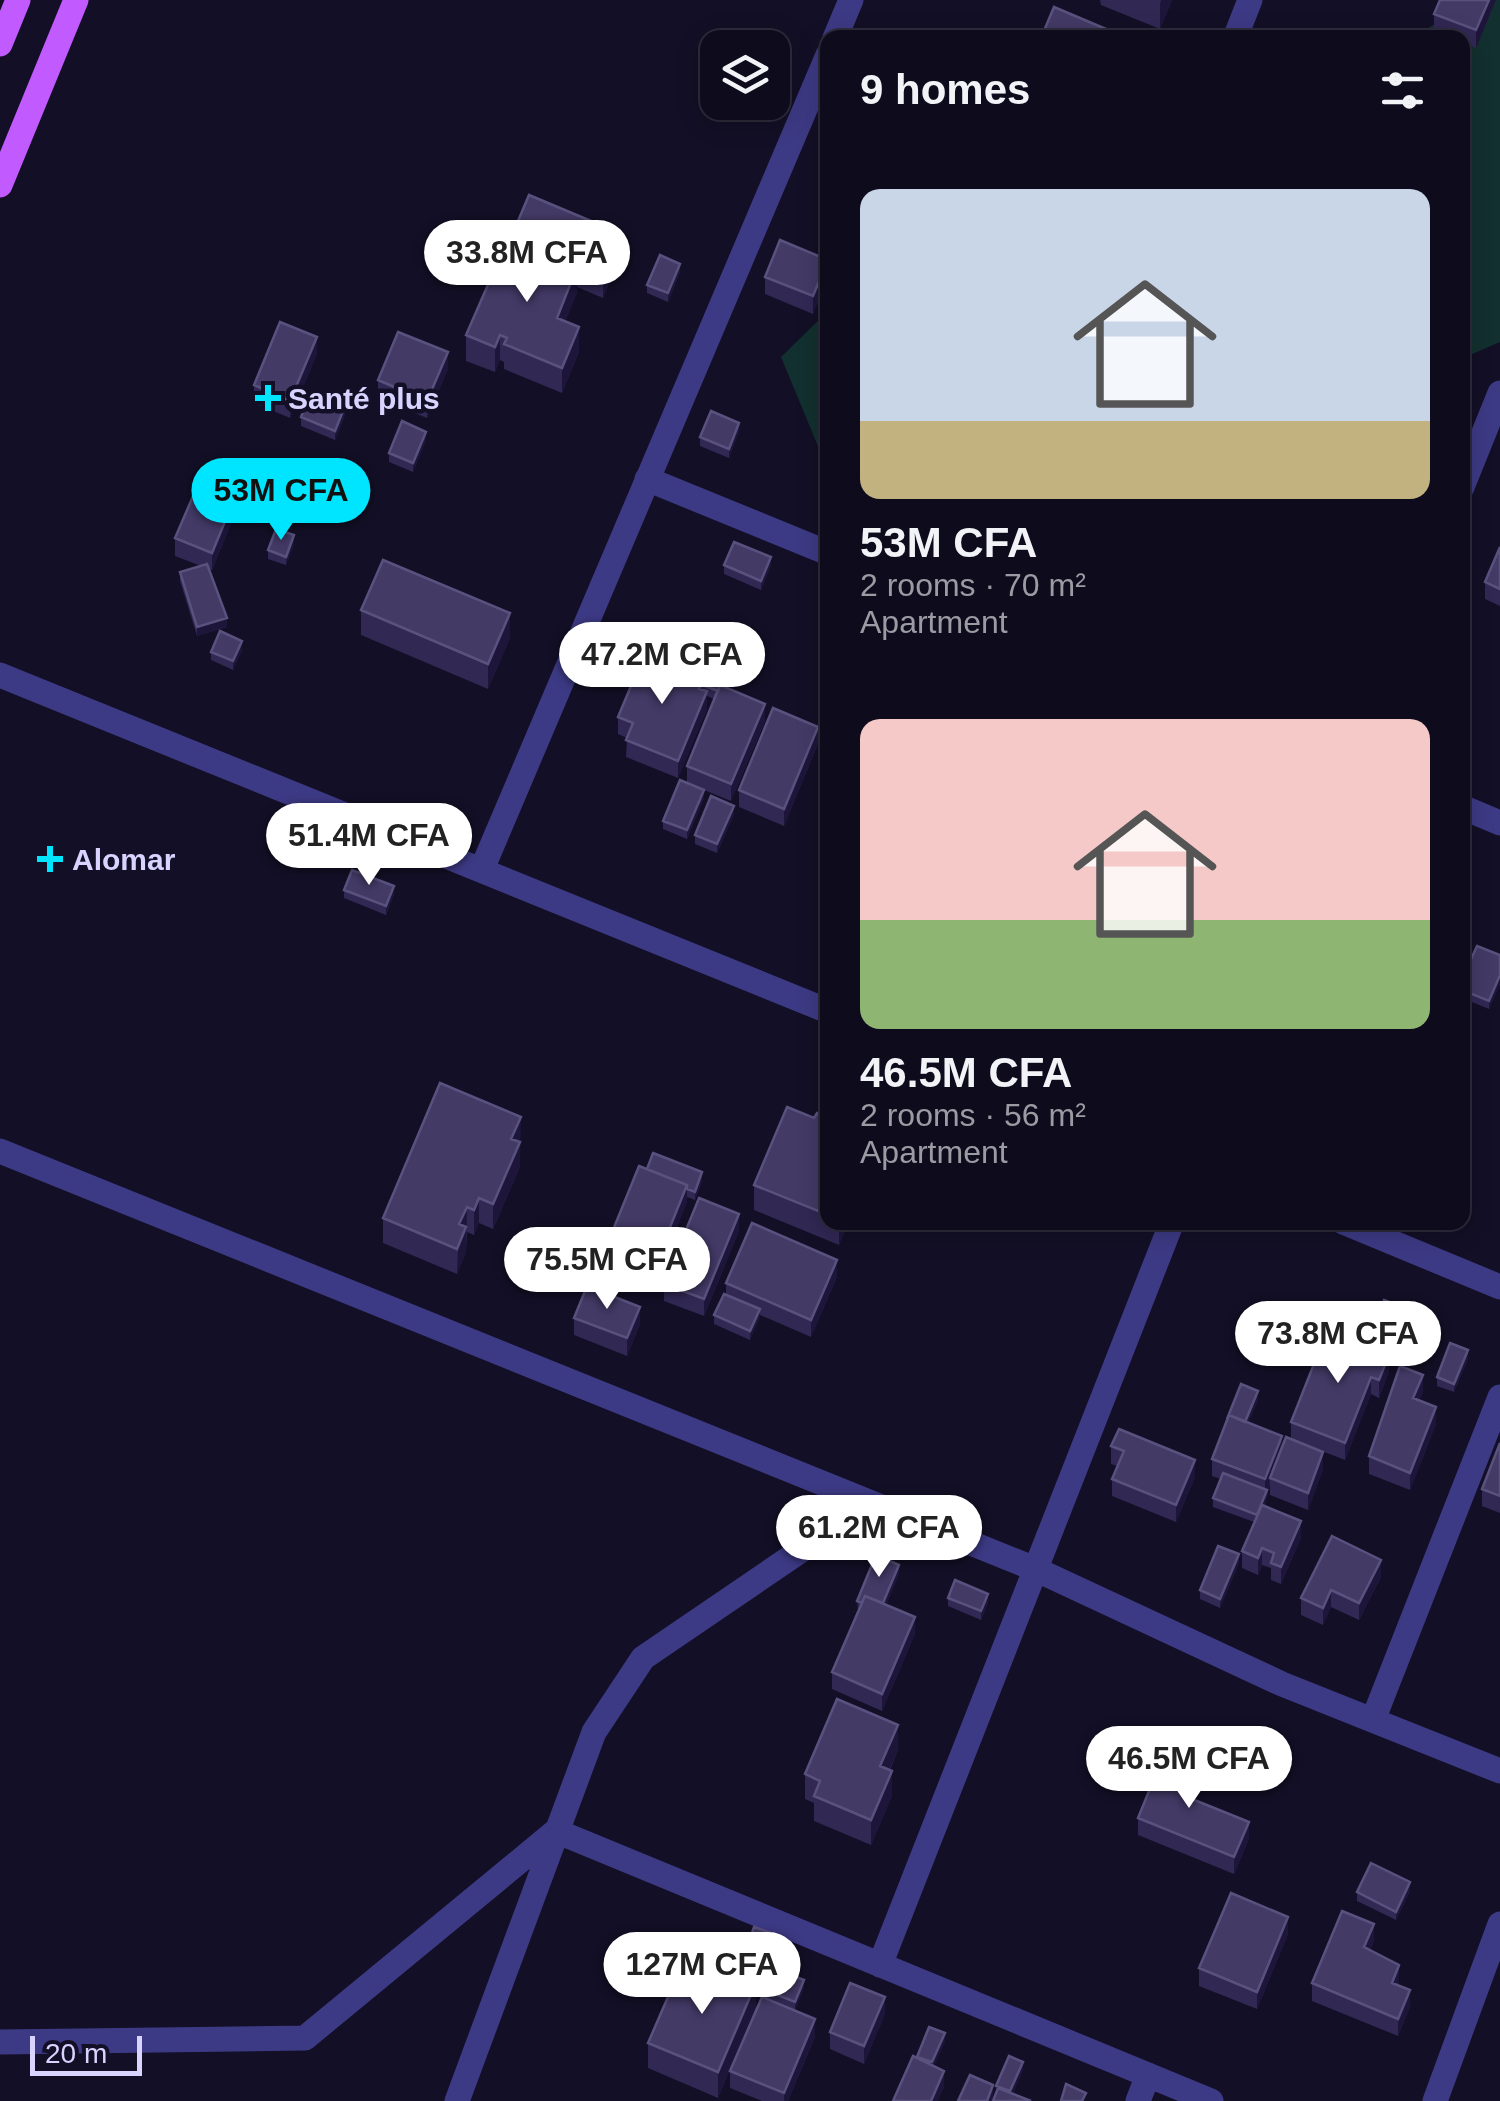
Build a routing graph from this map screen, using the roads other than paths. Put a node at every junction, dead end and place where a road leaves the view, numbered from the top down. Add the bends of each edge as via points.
1 (18, 0) edge
2 (76, 0) edge
3 (851, 0) edge
4 (1250, 0) edge
5 (838, 30) edge
6 (1238, 30) edge
7 (0, 44) edge
8 (820, 74) edge
9 (0, 185) edge
10 (1500, 393) edge
11 (1470, 467) edge
12 (647, 479) junction
13 (820, 550) edge
14 (0, 675) edge
15 (1470, 811) edge
16 (1500, 824) edge
17 (482, 869) junction
18 (820, 1008) edge
19 (0, 1150) edge
20 (1169, 1230) edge
21 (1362, 1230) edge
22 (1500, 1287) edge
23 (1500, 1397) edge
24 (869, 1504) junction
25 (1034, 1569) junction
26 (1373, 1720) junction
27 (1500, 1771) edge
28 (556, 1830) junction
29 (1500, 1924) edge
30 (880, 1965) junction
31 (0, 2042) edge
32 (1148, 2075) junction
33 (457, 2101) edge
34 (1138, 2101) edge
35 (1211, 2101) edge
36 (1434, 2101) edge

1 - 7 main road
2 - 9 main road
3 - 5 street
4 - 6 street
8 - 12 street
10 - 11 street
12 - 13 street
12 - 17 street
14 - 17 street
15 - 16 street
17 - 18 street
19 - 24 street
20 - 25 street
21 - 22 street
23 - 26 street
24 - 25 street
24 - 28 street via 642,1658 594,1732
25 - 26 street
25 - 30 street
26 - 27 street
28 - 30 street
28 - 31 street via 304,2038
28 - 33 street
29 - 36 street
30 - 32 street
32 - 34 street
32 - 35 street

